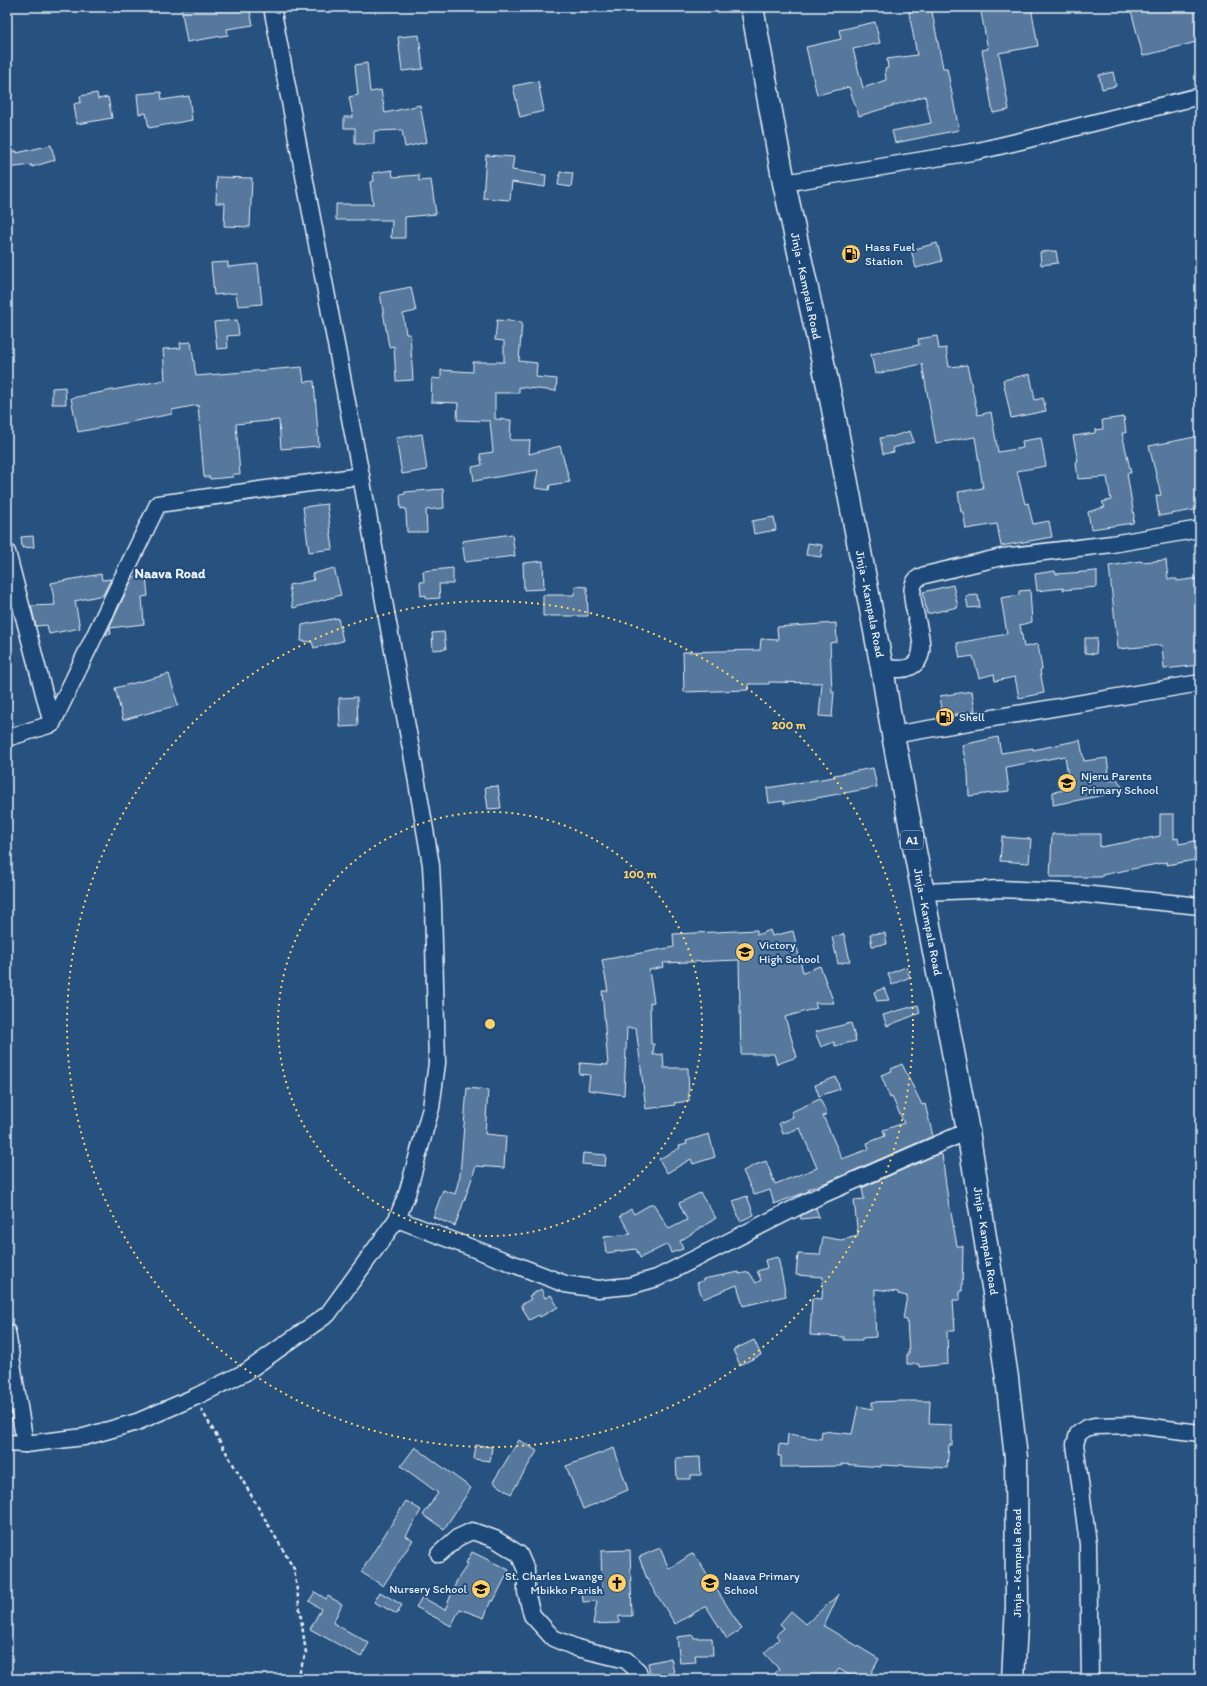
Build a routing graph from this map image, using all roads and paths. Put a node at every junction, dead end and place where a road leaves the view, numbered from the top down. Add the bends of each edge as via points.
1 (272, 7) edge
2 (752, 7) edge
3 (1200, 96) edge
4 (784, 183) junction
5 (361, 476) junction
6 (1200, 529) edge
7 (7, 552) edge
8 (882, 668) junction
9 (1200, 683) edge
10 (52, 724) junction
11 (893, 735) junction
12 (7, 738) edge
13 (922, 892) junction
14 (1200, 906) edge
15 (968, 1131) junction
16 (397, 1219) junction
17 (7, 1332) edge
18 (195, 1397) junction
19 (1200, 1433) edge
20 (7, 1443) edge
21 (26, 1444) junction
22 (439, 1554) dead end
23 (297, 1679) edge
24 (640, 1679) edge
25 (1013, 1679) edge
26 (1090, 1679) edge

1 - 5 street
2 - 4 highway, Jinja - Kampala Road / A1
3 - 4 street via 978,151
4 - 8 highway, Jinja - Kampala Road / A1 via 832,404
5 - 10 street via 158,504
5 - 16 street via 416,773 431,865 433,906 437,1063 431,1108 407,1194
6 - 8 street via 1112,544 1002,558 925,575 917,580 912,598 922,642 917,660 911,667
7 - 10 street
8 - 11 highway, Jinja - Kampala Road / A1
9 - 11 street
10 - 12 street
11 - 13 highway, Jinja - Kampala Road / A1
13 - 14 street via 1063,892
13 - 15 highway, Jinja - Kampala Road / A1
15 - 16 street via 817,1197 656,1278 629,1286 598,1289 565,1284
15 - 25 highway, Jinja - Kampala Road / A1 via 1007,1378 1016,1458 1017,1607
16 - 18 street via 328,1314 246,1372
17 - 21 street
18 - 21 street via 136,1422 84,1437
18 - 23 path via 294,1570 306,1653
19 - 26 street via 1135,1426 1095,1426 1086,1428 1078,1434 1075,1444 1090,1579
20 - 21 street
22 - 24 street via 457,1538 472,1531 507,1546 519,1554 526,1570 526,1592 532,1615 553,1638 577,1648 626,1660 638,1671

